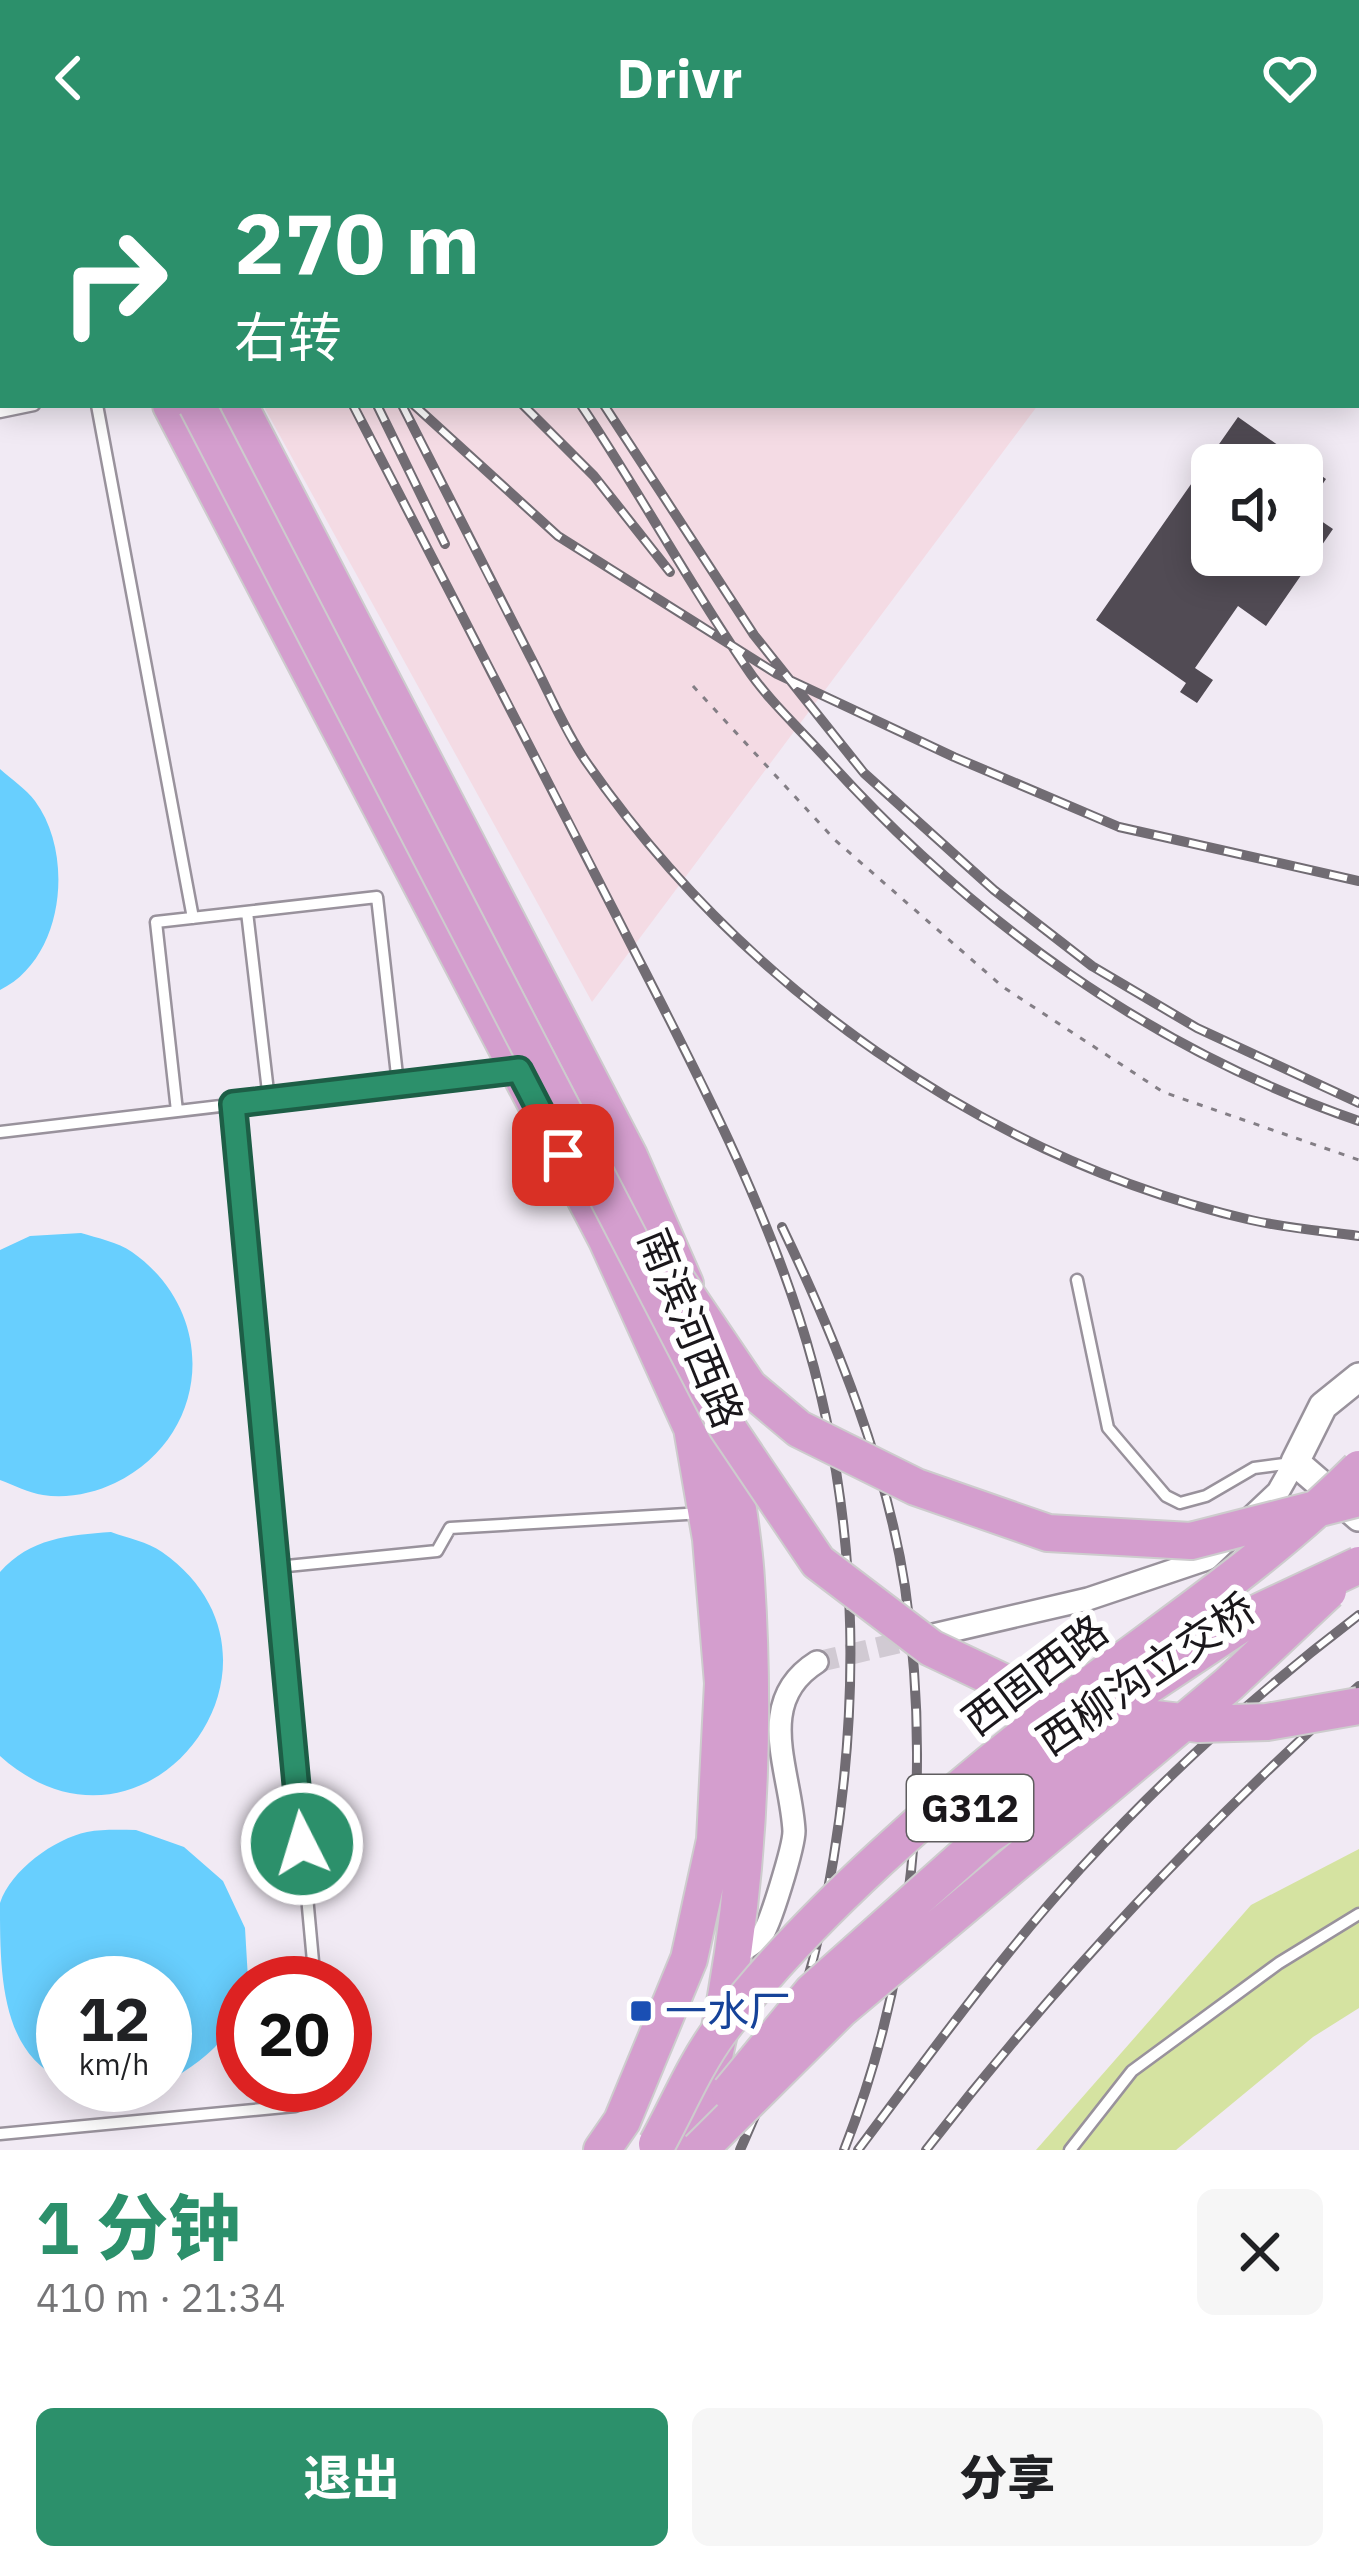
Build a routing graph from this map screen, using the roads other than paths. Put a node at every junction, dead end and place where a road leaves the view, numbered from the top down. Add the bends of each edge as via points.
1 (99, 408) edge
2 (173, 408) edge
3 (198, 408) edge
4 (219, 408) edge
5 (241, 408) edge
6 (247, 912) junction
7 (193, 918) junction
8 (519, 1070) junction
9 (398, 1084) junction
10 (268, 1100) junction
11 (233, 1104) junction
12 (177, 1111) junction
13 (0, 1132) edge
14 (1077, 1280) dead end
15 (1359, 1377) edge
16 (1295, 1462) junction
17 (1359, 1469) edge
18 (1359, 1498) edge
19 (706, 1513) junction
20 (1359, 1517) edge
21 (1359, 1562) edge
22 (277, 1567) junction
23 (1359, 1589) edge
24 (915, 1639) tunnel mouth
25 (817, 1662) tunnel mouth
26 (1359, 1706) edge
27 (1359, 1913) edge
28 (313, 1956) edge
29 (730, 1959) junction
30 (232, 2112) edge
31 (0, 2134) edge
32 (678, 2149) edge
33 (602, 2150) edge
34 (1070, 2150) edge

1 - 7 lane
2 - 8 highway, 南滨河西路
3 - 26 highway, bridge via 727,1426 818,1562 931,1648 1028,1694 1199,1724
4 - 18 highway, bridge via 647,1236 749,1387 799,1429 916,1487 1048,1533 1191,1541
5 - 29 highway, 南滨河西路 via 628,1156 675,1254 720,1386 746,1575 751,1706 745,1851
6 - 7 lane
6 - 9 lane via 377,897
6 - 10 lane
7 - 12 lane via 155,922
8 - 9 lane
8 - 19 highway, 南滨河西路 via 692,1428
9 - 10 lane
10 - 11 lane
11 - 12 lane
11 - 22 lane
12 - 13 lane
14 - 16 lane via 1108,1428 1166,1496 1180,1503 1254,1468
15 - 16 street via 1323,1406
16 - 20 street
16 - 24 street via 1278,1492 1208,1559 1088,1599
17 - 32 highway, 西固西路, bridge via 1253,1565 946,1801 848,1892 716,2036
19 - 22 lane via 450,1528 437,1551
19 - 33 highway, 南滨河西路 via 723,1684 715,1840 689,1959
21 - 32 highway, bridge via 1228,1684
21 - 32 highway, 西柳沟立交桥 / G312, bridge via 1261,1611 987,1792 761,2015
22 - 28 lane
23 - 32 highway, 西柳沟立交桥 / G312, bridge via 987,1836 812,1992
25 - 29 street via 785,1691 779,1745 794,1835 764,1935
27 - 34 lane via 1132,2071
29 - 32 highway, 南滨河西路 via 702,2109
30 - 31 lane

